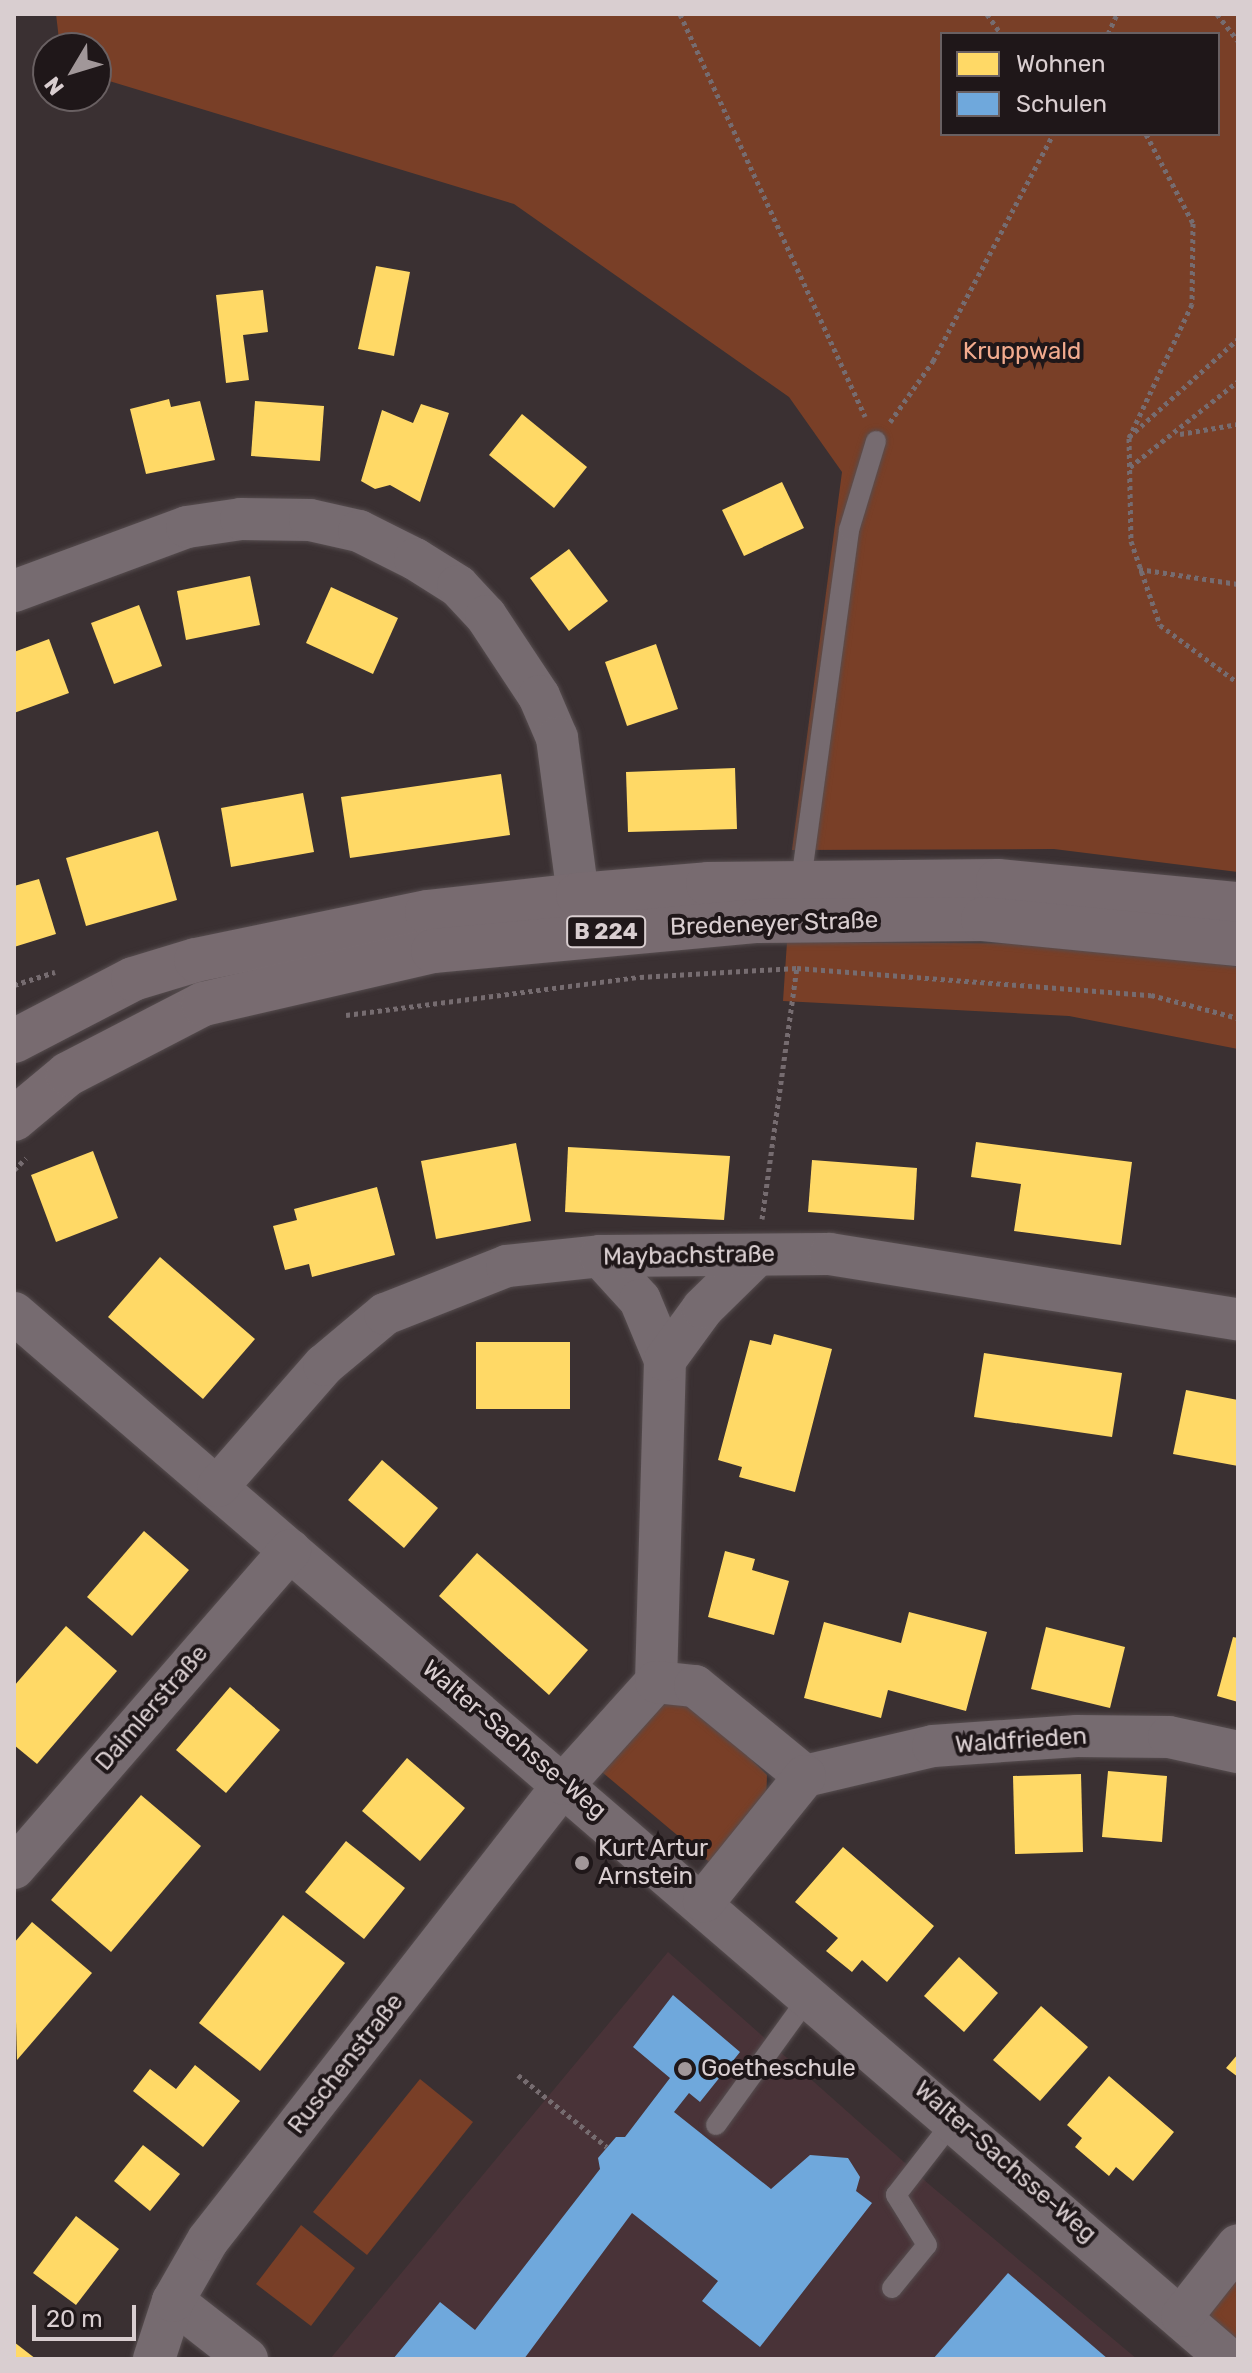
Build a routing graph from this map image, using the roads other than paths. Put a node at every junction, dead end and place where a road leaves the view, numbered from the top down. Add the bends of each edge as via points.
1 (876, 441) road end
2 (14, 591) edge
3 (801, 881) junction
4 (578, 895) junction
5 (1238, 904) edge
6 (1238, 944) edge
7 (14, 1041) edge
8 (25, 1134) edge
9 (600, 1256) junction
10 (756, 1256) junction
11 (14, 1313) edge
12 (1238, 1319) edge
13 (665, 1360) junction
14 (218, 1486) junction
15 (290, 1550) junction
16 (656, 1682) junction
17 (1238, 1752) edge
18 (805, 1776) junction
19 (564, 1784) junction
20 (14, 1868) edge
21 (704, 1901) junction
22 (811, 1994) junction
23 (955, 2119) junction
24 (716, 2125) dead end
25 (1238, 2245) edge
26 (892, 2288) dead end
27 (173, 2301) junction
28 (1182, 2316) junction
29 (154, 2359) edge
30 (247, 2359) edge
31 (1228, 2359) edge

1 - 3 lane via 849,530
2 - 4 street via 187,527 241,519 310,520 359,531 415,559 458,586 486,616 539,696 557,738
3 - 4 main road, Bredeneyer Straße / B 224
3 - 5 main road, Bredeneyer Straße / B 224 via 998,881
4 - 7 main road, Bredeneyer Straße / B 224 via 427,912 211,956 133,979
6 - 8 main road, Bredeneyer Straße / B 224 via 983,919 758,921 433,951 203,1004 68,1074
9 - 10 street, Maybachstraße
9 - 13 street via 640,1300
9 - 14 street, Maybachstraße via 507,1266 385,1314 324,1365
10 - 12 street, Maybachstraße via 830,1254
10 - 13 street via 703,1308
11 - 14 street, Walter-Sachsse-Weg
13 - 16 street
14 - 15 street, Walter-Sachsse-Weg
15 - 19 street, Walter-Sachsse-Weg
15 - 20 street, Daimlerstraße
16 - 18 street via 695,1686
16 - 19 street
17 - 18 street, Waldfrieden via 1169,1737 1077,1736 933,1746
18 - 21 street
19 - 21 street, Walter-Sachsse-Weg
19 - 27 street, Ruschenstraße via 208,2240
21 - 22 street, Walter-Sachsse-Weg
22 - 23 street, Walter-Sachsse-Weg
22 - 24 lane via 738,2086
23 - 26 lane via 896,2195 927,2245
23 - 28 street, Walter-Sachsse-Weg
25 - 28 street
27 - 29 street, Ruschenstraße
27 - 30 street
28 - 31 street, Walter-Sachsse-Weg

